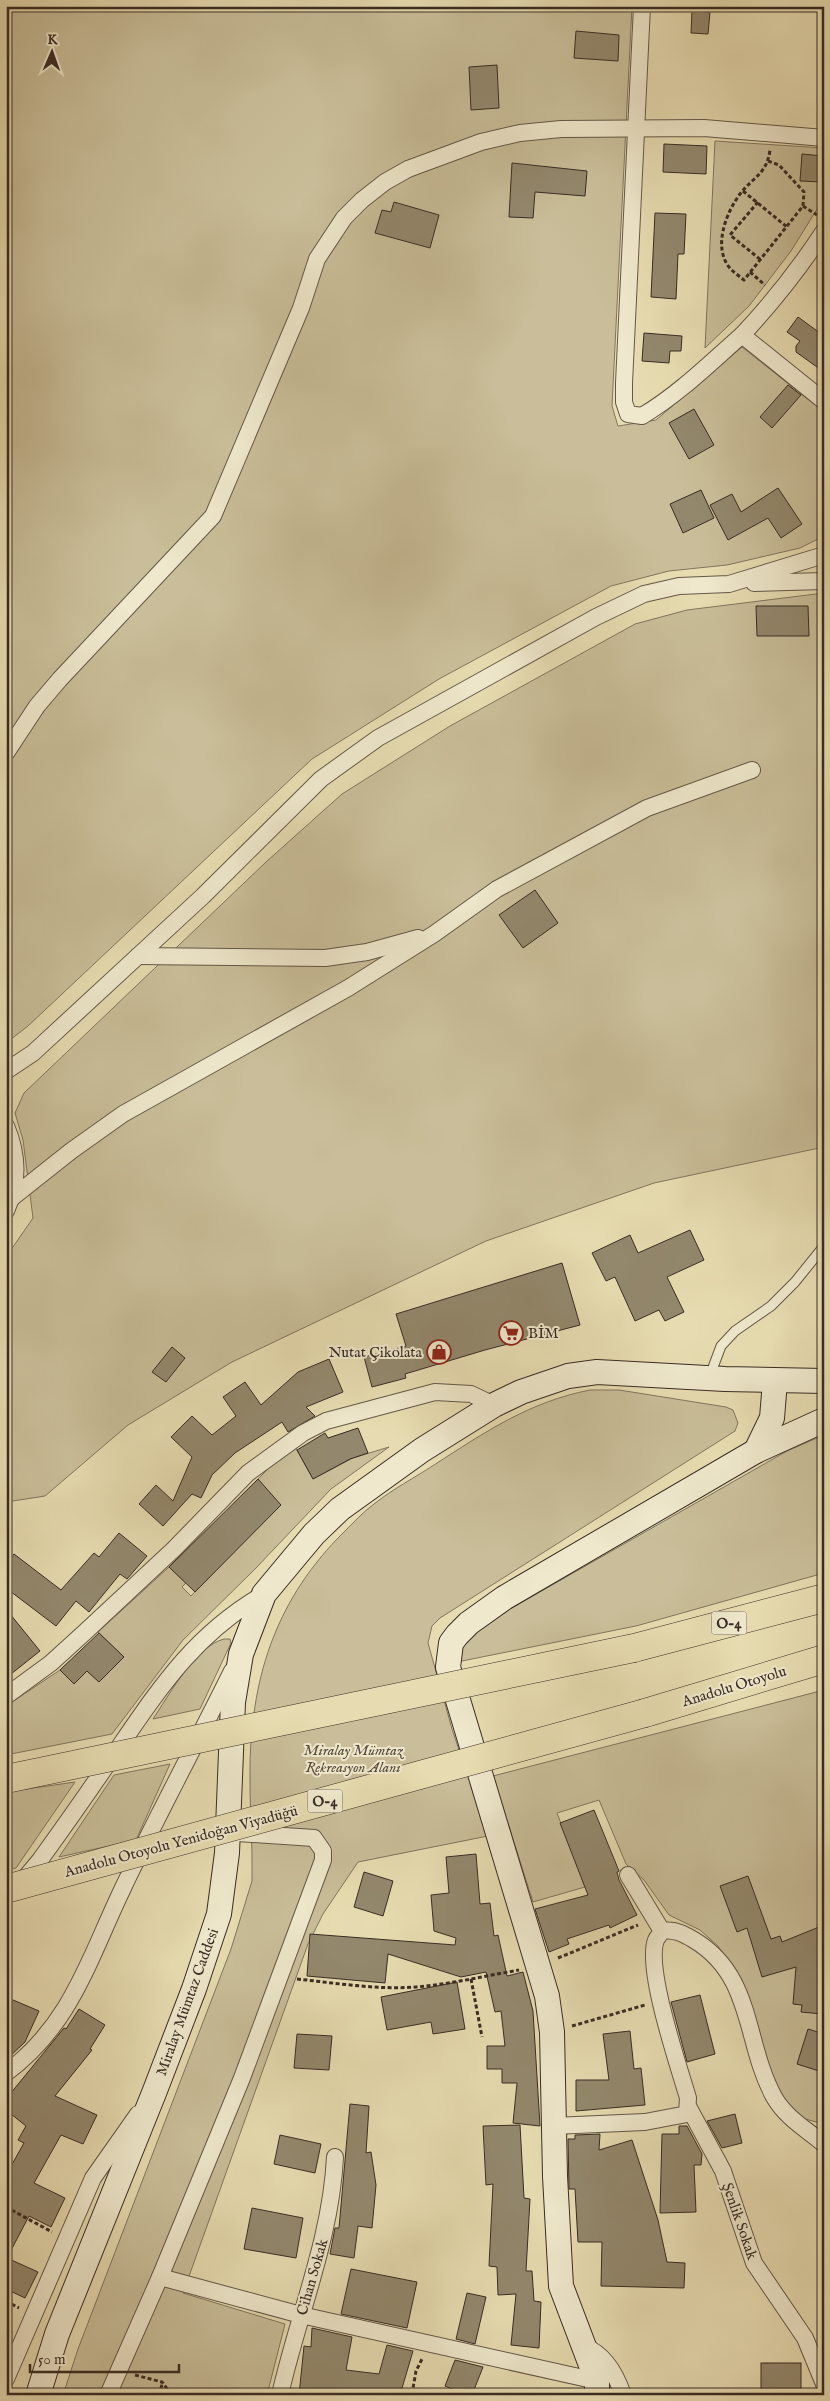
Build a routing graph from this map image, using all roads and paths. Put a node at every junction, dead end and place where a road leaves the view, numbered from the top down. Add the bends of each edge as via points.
1 (642, 6) edge
2 (637, 128) junction
3 (772, 132) junction
4 (824, 138) edge
5 (768, 161) junction
6 (743, 191) junction
7 (758, 202) junction
8 (803, 206) junction
9 (824, 220) edge
10 (788, 227) junction
11 (824, 231) edge
12 (760, 260) junction
13 (742, 335) junction
14 (824, 401) edge
15 (824, 555) edge
16 (824, 581) edge
17 (729, 584) junction
18 (6, 753) edge
19 (752, 770) dead end
20 (434, 934) junction
21 (138, 956) junction
22 (6, 1071) edge
23 (6, 1126) edge
24 (9, 1204) edge
25 (824, 1246) edge
26 (709, 1378) junction
27 (775, 1381) junction
28 (824, 1381) edge
29 (494, 1405) junction
30 (824, 1420) edge
31 (756, 1451) junction
32 (264, 1594) junction
33 (824, 1598) edge
34 (241, 1654) junction
35 (824, 1659) edge
36 (6, 1696) edge
37 (645, 1713) joint
38 (6, 1779) edge
39 (228, 1832) junction
40 (628, 1875) dead end
41 (6, 1889) edge
42 (6, 1899) edge
43 (658, 1924) junction
44 (540, 1966) junction
45 (280, 1978) junction
46 (471, 1979) junction
47 (661, 2001) junction
48 (552, 2032) junction
49 (482, 2037) dead end
50 (6, 2073) edge
51 (154, 2093) junction
52 (689, 2108) junction
53 (554, 2126) junction
54 (824, 2144) edge
55 (335, 2157) dead end
56 (6, 2207) edge
57 (65, 2239) junction
58 (160, 2277) junction
59 (300, 2315) junction
60 (428, 2344) junction
61 (584, 2346) junction
62 (120, 2371) junction
63 (6, 2380) edge
64 (162, 2382) junction
65 (824, 2384) edge
66 (597, 2388) edge
67 (412, 2394) edge
68 (38, 2395) edge
69 (108, 2395) edge
70 (160, 2395) edge
71 (172, 2395) edge
72 (280, 2395) edge
73 (623, 2395) edge

1 - 2 street
2 - 3 street
2 - 13 street via 624,383 628,414 642,416 677,392
2 - 18 street via 561,129 520,133 481,142 408,169 362,200 344,218 317,259 301,308 213,516 66,672 37,706
3 - 4 street
3 - 5 path
5 - 6 path
5 - 8 path via 779,164 804,192
6 - 7 path
6 - 12 path via 729,212 723,232 724,259 729,268 744,280
7 - 10 path
7 - 12 path via 730,235
8 - 9 path
8 - 10 path
10 - 12 path
11 - 13 street via 778,296
13 - 14 street
15 - 17 street
16 - 17 street
17 - 21 street via 660,589 628,601 378,738 321,779
19 - 20 street via 647,808 497,889
20 - 21 street via 367,952 325,958
20 - 24 street via 348,988 123,1114 71,1151
21 - 22 street via 33,1053
23 - 24 street via 14,1151 16,1173
25 - 26 lane via 771,1306 735,1331 721,1346
26 - 27 main road, Miralay Mümtaz Caddesi
26 - 29 main road, Miralay Mümtaz Caddesi via 631,1372 584,1373 521,1392
27 - 28 main road, Miralay Mümtaz Caddesi
27 - 31 main road via 772,1418
29 - 32 main road, Miralay Mümtaz Caddesi via 422,1450 340,1509 314,1534
29 - 36 street via 471,1394 436,1392 326,1420 303,1433 248,1473 126,1594 51,1663
30 - 31 main road
31 - 44 main road via 504,1598 469,1623 451,1643 448,1667
32 - 34 main road, Miralay Mümtaz Caddesi
32 - 42 street via 225,1619 181,1662 40,1860
33 - 38 highway, O-4, bridge via 634,1648
34 - 39 main road, Miralay Mümtaz Caddesi via 232,1702
34 - 50 street via 121,1891 81,1983 54,2027
35 - 37 highway, Anadolu Otoyolu / O-4
37 - 41 highway, Anadolu Otoyolu Yenidoğan Viyadüğü / O-4, bridge
39 - 45 street via 307,1836 314,1838 322,1851 321,1868
39 - 51 main road, Miralay Mümtaz Caddesi via 219,1914
40 - 43 street
43 - 44 path
43 - 47 street, Şenlik Sokak via 654,1953
43 - 54 street via 684,1934 714,1953 725,1965 739,1990 763,2071 775,2099 799,2126
44 - 46 path
44 - 48 main road via 548,1996
45 - 46 path via 390,1987 416,1987
45 - 58 street
46 - 49 path
47 - 48 path
47 - 52 street, Şenlik Sokak
48 - 53 main road
51 - 57 street via 93,2178
51 - 68 main road, Miralay Mümtaz Caddesi via 57,2334
52 - 53 street via 688,2114 645,2122
52 - 65 street, Şenlik Sokak via 723,2171 754,2263 805,2338
53 - 61 main road via 561,2286
55 - 59 street, Cihan Sokak via 326,2230
56 - 57 path
57 - 63 street
58 - 59 street
58 - 62 street
59 - 60 street
59 - 72 street, Cihan Sokak
60 - 66 street
60 - 67 path via 416,2371
61 - 66 main road
61 - 73 street via 602,2357
62 - 64 path
62 - 69 street
64 - 70 path
64 - 71 path

